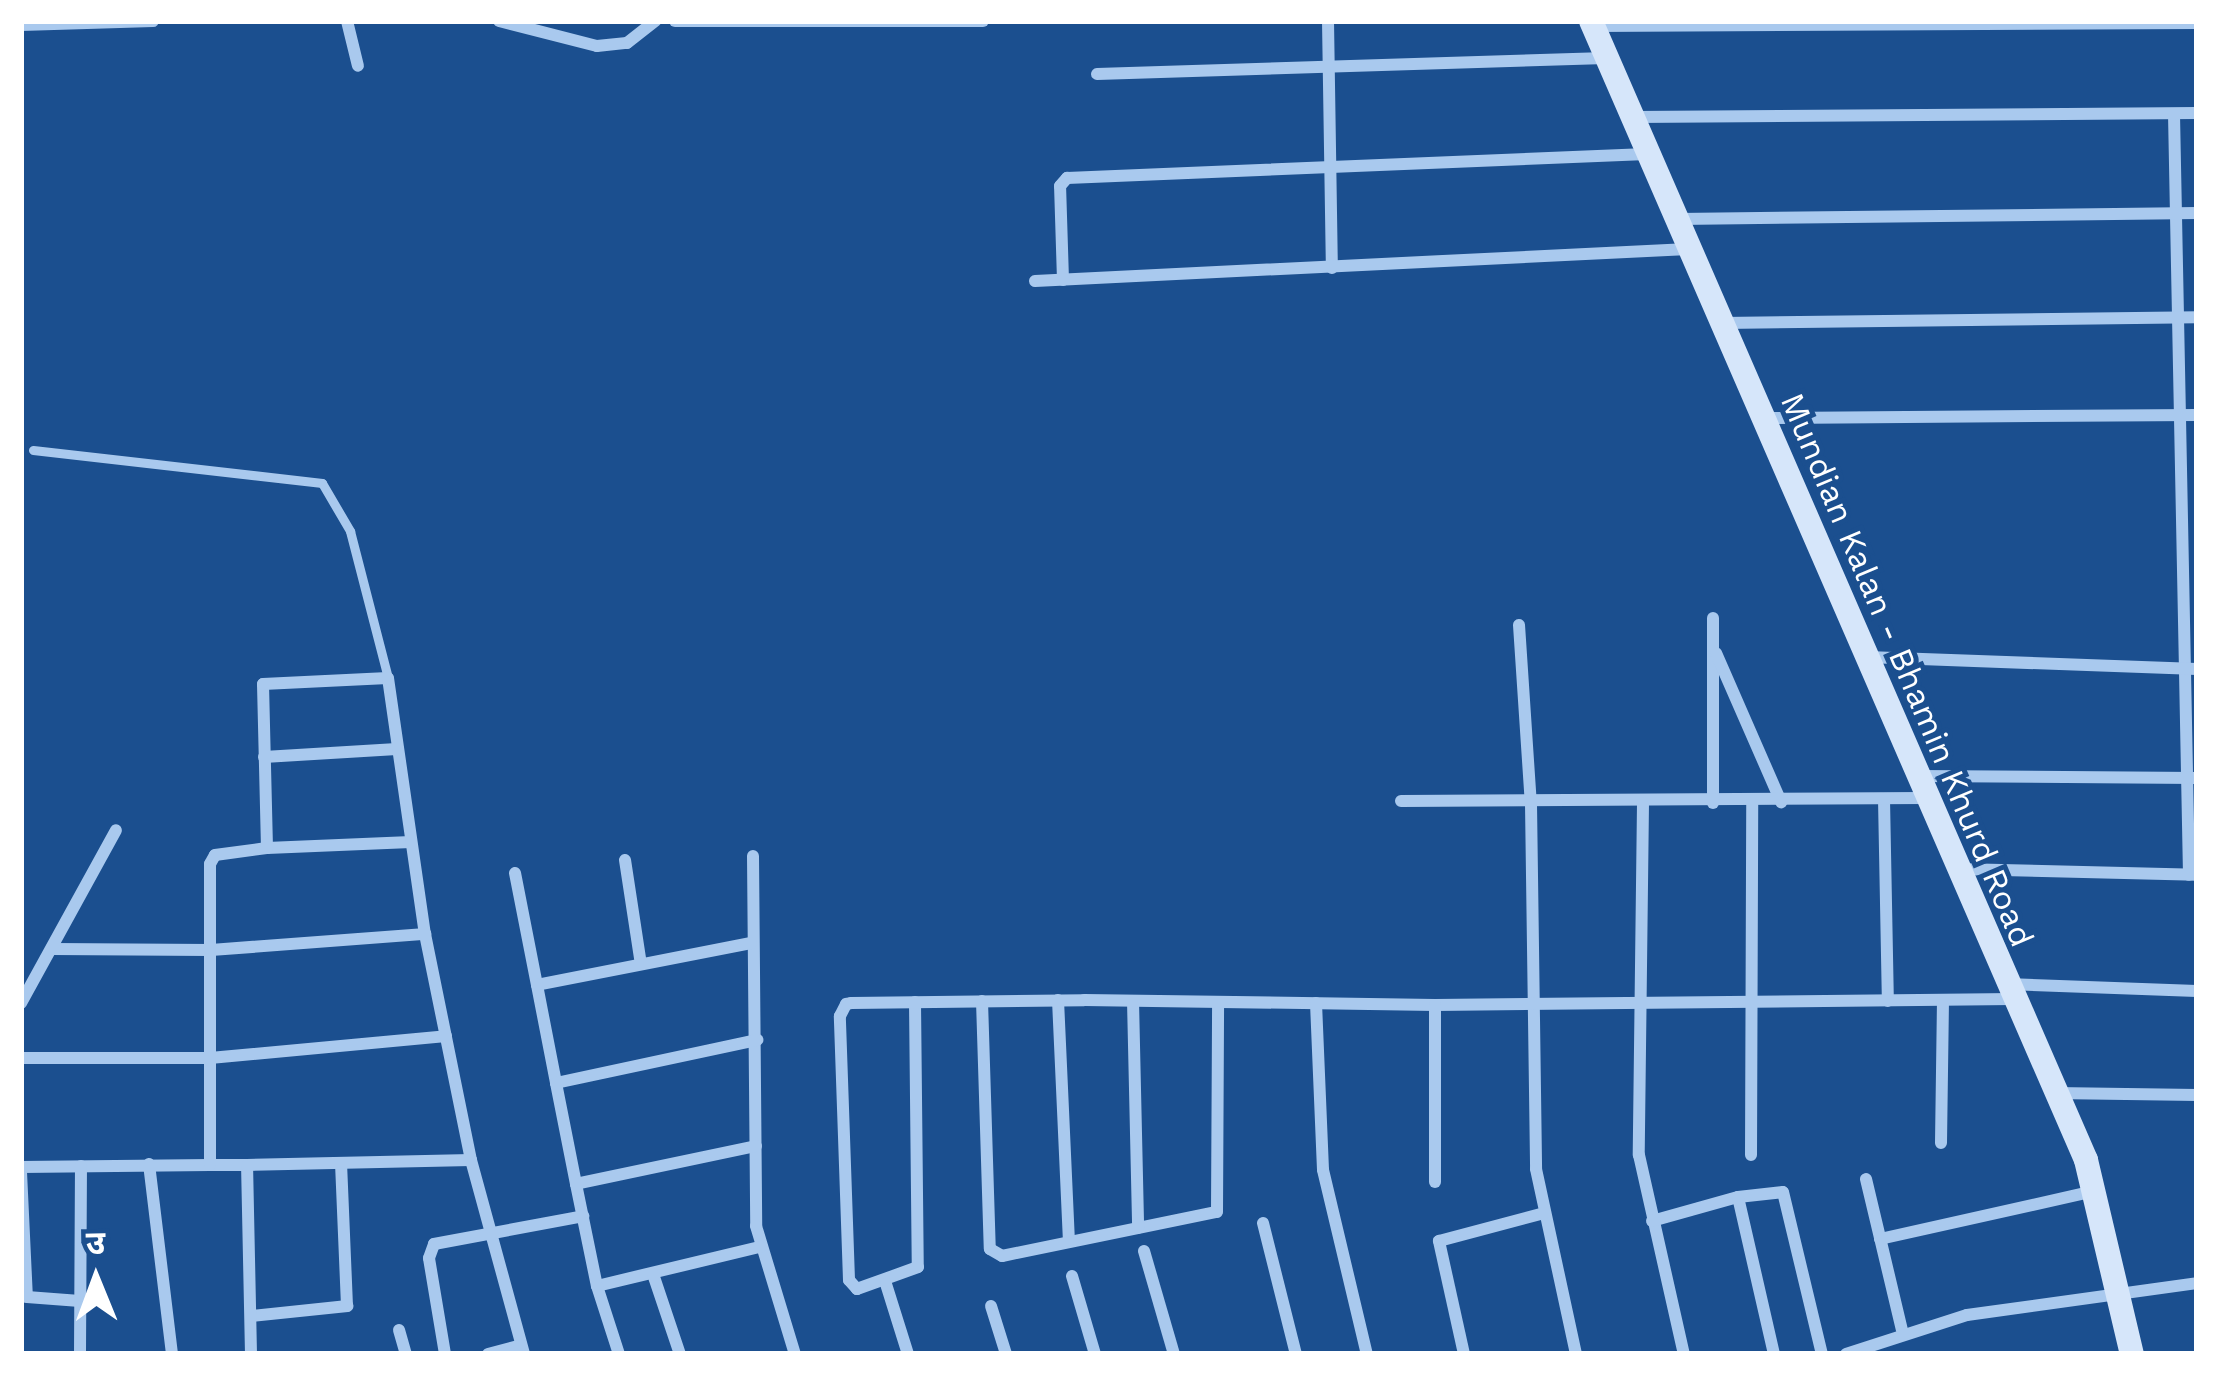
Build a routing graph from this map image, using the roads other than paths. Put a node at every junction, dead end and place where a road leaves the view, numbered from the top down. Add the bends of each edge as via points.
1 (153, 21) edge
2 (347, 21) edge
3 (500, 21) edge
4 (655, 21) edge
5 (675, 21) edge
6 (983, 21) edge
7 (1328, 21) edge
8 (45, 22) edge
9 (772, 22) edge
10 (885, 23) edge
11 (2197, 23) edge
12 (1592, 24) edge
13 (21, 25) edge
14 (1607, 58) junction
15 (358, 66) dead end
16 (1328, 69) junction
17 (1097, 74) dead end
18 (2174, 113) junction
19 (2197, 113) edge
20 (1633, 117) junction
21 (1648, 154) junction
22 (1330, 172) junction
23 (2176, 213) junction
24 (2197, 213) edge
25 (1677, 219) junction
26 (1690, 249) junction
27 (1332, 268) junction
28 (1063, 280) junction
29 (1035, 281) dead end
30 (2197, 317) edge
31 (2178, 318) junction
32 (1721, 323) junction
33 (2180, 415) junction
34 (2197, 415) edge
35 (1762, 418) junction
36 (33, 450) dead end
37 (1713, 618) dead end
38 (1519, 625) dead end
39 (1713, 646) junction
40 (1865, 657) junction
41 (2191, 669) edge
42 (388, 678) junction
43 (397, 749) junction
44 (264, 757) junction
45 (2192, 778) edge
46 (1922, 787) junction
47 (1883, 800) junction
48 (1401, 801) dead end
49 (1781, 802) junction
50 (1643, 803) junction
51 (1713, 803) junction
52 (1752, 803) junction
53 (1531, 804) junction
54 (116, 830) dead end
55 (411, 842) junction
56 (267, 848) junction
57 (753, 856) dead end
58 (626, 860) dead end
59 (1957, 869) junction
60 (515, 873) dead end
61 (2193, 875) edge
62 (425, 934) junction
63 (751, 943) junction
64 (52, 949) junction
65 (211, 950) junction
66 (641, 964) junction
67 (537, 985) junction
68 (2197, 991) edge
69 (2010, 992) junction
70 (1058, 1000) junction
71 (1133, 1000) junction
72 (1888, 1000) junction
73 (1943, 1000) junction
74 (982, 1001) junction
75 (916, 1002) junction
76 (1218, 1002) junction
77 (21, 1003) edge
78 (1316, 1003) junction
79 (1757, 1003) junction
80 (1534, 1004) junction
81 (1638, 1004) junction
82 (1435, 1005) junction
83 (446, 1036) junction
84 (757, 1040) junction
85 (21, 1058) edge
86 (210, 1058) junction
87 (556, 1083) junction
88 (2055, 1093) junction
89 (2197, 1095) edge
90 (1941, 1143) dead end
91 (756, 1146) junction
92 (1751, 1155) dead end
93 (471, 1160) junction
94 (341, 1163) junction
95 (149, 1164) junction
96 (210, 1165) junction
97 (247, 1165) junction
98 (81, 1166) junction
99 (21, 1169) edge
100 (1866, 1179) dead end
101 (1435, 1182) dead end
102 (576, 1184) junction
103 (2094, 1191) junction
104 (1738, 1197) junction
105 (1544, 1213) junction
106 (583, 1216) junction
107 (1652, 1221) junction
108 (1263, 1223) dead end
109 (492, 1228) junction
110 (1138, 1228) junction
111 (1069, 1239) junction
112 (1880, 1239) junction
113 (760, 1247) junction
114 (1144, 1251) dead end
115 (653, 1274) junction
116 (1072, 1276) dead end
117 (886, 1283) junction
118 (2197, 1283) edge
119 (597, 1286) junction
120 (2119, 1291) junction
121 (80, 1300) junction
122 (991, 1306) dead end
123 (251, 1316) junction
124 (399, 1330) dead end
125 (1902, 1330) junction
126 (523, 1349) edge
127 (80, 1354) edge
128 (172, 1354) edge
129 (251, 1354) edge
130 (406, 1354) edge
131 (445, 1354) edge
132 (488, 1354) edge
133 (620, 1354) edge
134 (680, 1354) edge
135 (795, 1354) edge
136 (908, 1354) edge
137 (1006, 1354) edge
138 (1095, 1354) edge
139 (1174, 1354) edge
140 (1296, 1354) edge
141 (1367, 1354) edge
142 (1464, 1354) edge
143 (1576, 1354) edge
144 (1684, 1354) edge
145 (1774, 1354) edge
146 (1822, 1354) edge
147 (1846, 1354) edge
148 (2132, 1354) edge

1 - 8 street
2 - 15 street
3 - 4 street via 597,46 627,43
5 - 9 street
6 - 10 street
7 - 16 street
8 - 13 street
9 - 10 street
11 - 12 street
12 - 14 street, Mundian Kalan - Bhamin Khurd Road
14 - 16 street
14 - 20 street, Mundian Kalan - Bhamin Khurd Road
16 - 17 street
16 - 22 street
18 - 19 street
18 - 20 street
18 - 23 street
20 - 21 street, Mundian Kalan - Bhamin Khurd Road
21 - 22 street
21 - 25 street, Mundian Kalan - Bhamin Khurd Road
22 - 27 street
22 - 28 street via 1067,178 1060,186
23 - 24 street
23 - 25 street
23 - 31 street
25 - 26 street, Mundian Kalan - Bhamin Khurd Road
26 - 27 street
26 - 32 street, Mundian Kalan - Bhamin Khurd Road
27 - 28 street
28 - 29 street
30 - 31 street
31 - 32 street
31 - 33 street
32 - 35 street, Mundian Kalan - Bhamin Khurd Road
33 - 34 street
33 - 35 street
33 - 41 street
35 - 40 street, Mundian Kalan - Bhamin Khurd Road
36 - 42 lane via 322,483 350,531
37 - 39 street
38 - 53 street
39 - 49 street
39 - 51 street
40 - 41 street
40 - 46 street, Mundian Kalan - Bhamin Khurd Road
41 - 45 street
42 - 43 street
42 - 44 street via 263,684
43 - 44 street
43 - 55 street
44 - 56 street
45 - 46 street
45 - 61 street
46 - 47 street
46 - 59 street, Mundian Kalan - Bhamin Khurd Road
47 - 49 street
47 - 72 street
48 - 53 street
49 - 52 street
50 - 51 street
50 - 53 street
50 - 81 street
51 - 52 street
52 - 79 street
53 - 80 street
54 - 64 street
55 - 56 street
55 - 62 street
56 - 65 street via 213,856
57 - 63 street
58 - 66 street
59 - 61 street
59 - 69 street, Mundian Kalan - Bhamin Khurd Road
60 - 67 street
62 - 65 street
62 - 83 street
63 - 66 street
63 - 84 street
64 - 65 street
64 - 77 street
65 - 86 street
66 - 67 street
67 - 87 street
68 - 69 street
69 - 73 street
69 - 88 street, Mundian Kalan - Bhamin Khurd Road
70 - 71 street
70 - 74 street
70 - 111 street
71 - 76 street
71 - 110 street
72 - 73 street
72 - 79 street
73 - 90 street
74 - 75 street
74 - 111 street via 990,1251 1002,1256
75 - 117 street via 918,1267
75 - 117 street via 851,1003 840,1016 849,1280 859,1289
76 - 78 street
76 - 110 street via 1220,1207
78 - 82 street
78 - 141 street via 1323,1170
79 - 81 street
79 - 92 street
80 - 81 street
80 - 82 street
80 - 105 street
81 - 107 street via 1639,1155
82 - 101 street
83 - 86 street
83 - 93 street
84 - 87 street
84 - 91 street
85 - 86 street
86 - 96 street
87 - 102 street
88 - 89 street
88 - 103 street, Mundian Kalan - Bhamin Khurd Road
91 - 102 street
91 - 113 street
93 - 94 street
93 - 109 street
94 - 97 street
94 - 123 street via 346,1306
95 - 96 street
95 - 98 street
95 - 128 street
96 - 97 street
97 - 123 street
98 - 99 street
98 - 121 street
99 - 121 street via 27,1297
100 - 112 street
102 - 106 street
103 - 112 street
103 - 120 street, Mundian Kalan - Bhamin Khurd Road
104 - 107 street
104 - 145 street
104 - 146 street via 1783,1192
105 - 142 street via 1439,1241
105 - 143 street
106 - 109 street
106 - 119 street
107 - 144 street
108 - 140 street
109 - 126 street
109 - 131 street via 431,1247
110 - 111 street
112 - 125 street
113 - 115 street
113 - 135 street
114 - 139 street
115 - 119 street
115 - 134 street
116 - 138 street
117 - 136 street
118 - 120 street
119 - 133 street
120 - 125 street
120 - 148 street, Mundian Kalan - Bhamin Khurd Road
121 - 127 street
122 - 137 street
123 - 129 street
124 - 130 street
125 - 147 street
126 - 132 street

